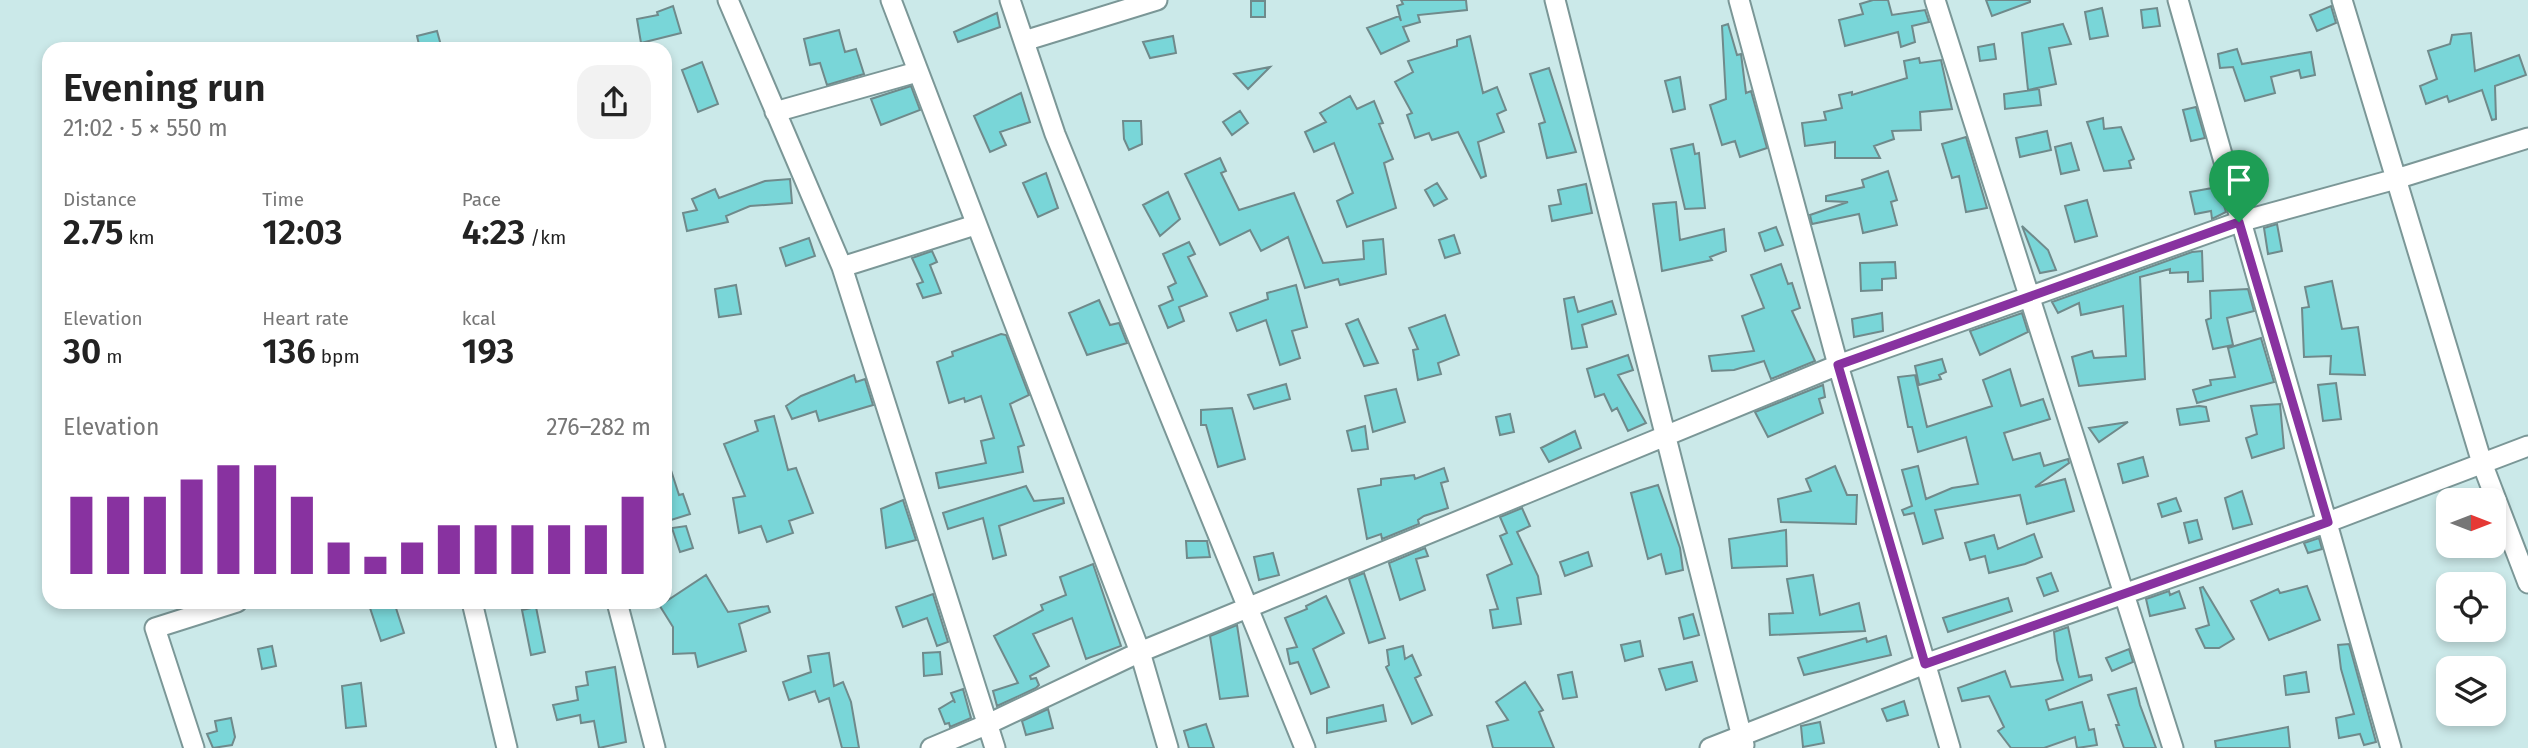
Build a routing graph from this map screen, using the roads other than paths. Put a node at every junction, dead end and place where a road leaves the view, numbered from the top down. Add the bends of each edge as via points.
1 (729, 0) edge
2 (891, 0) edge
3 (1010, 0) edge
4 (1157, 0) edge
5 (1555, 0) edge
6 (1739, 0) edge
7 (1935, 0) edge
8 (2178, 0) edge
9 (2342, 0) edge
10 (1024, 41) junction
11 (917, 72) junction
12 (775, 112) junction
13 (2528, 138) edge
14 (2396, 179) junction
15 (2239, 222) junction
16 (975, 225) junction
17 (842, 267) junction
18 (2030, 296) junction
19 (1838, 365) junction
20 (1666, 435) junction
21 (2528, 446) edge
22 (2482, 463) junction
23 (2328, 522) junction
24 (2528, 583) edge
25 (2122, 594) junction
26 (1247, 607) junction
27 (215, 609) edge
28 (474, 609) edge
29 (619, 609) edge
30 (1140, 652) junction
31 (1925, 664) junction
32 (988, 724) junction
33 (1744, 742) edge
34 (194, 748) edge
35 (507, 748) edge
36 (655, 748) edge
37 (931, 748) edge
38 (995, 748) edge
39 (1168, 748) edge
40 (1305, 748) edge
41 (1710, 748) edge
42 (1950, 748) edge
43 (2173, 748) edge
44 (2391, 748) edge

1 - 12 street
2 - 11 street
3 - 10 street
4 - 10 street
5 - 20 street
6 - 19 street
7 - 18 street
8 - 15 street
9 - 14 street
10 - 26 street via 1055,134
11 - 12 street
11 - 16 street
12 - 17 street
13 - 14 street
14 - 15 street
14 - 22 street
15 - 18 street
15 - 23 street
16 - 17 street
16 - 30 street
17 - 32 street
18 - 19 street
18 - 25 street
19 - 20 street
19 - 31 street
20 - 26 street
20 - 33 street
21 - 22 street
22 - 23 street
22 - 24 street
23 - 25 street
23 - 44 street
25 - 31 street
25 - 43 street
26 - 30 street
26 - 40 street
27 - 34 street via 155,628
28 - 35 street
29 - 36 street
30 - 32 street
30 - 39 street
31 - 33 street
31 - 42 street
32 - 37 street
32 - 38 street
33 - 41 street

